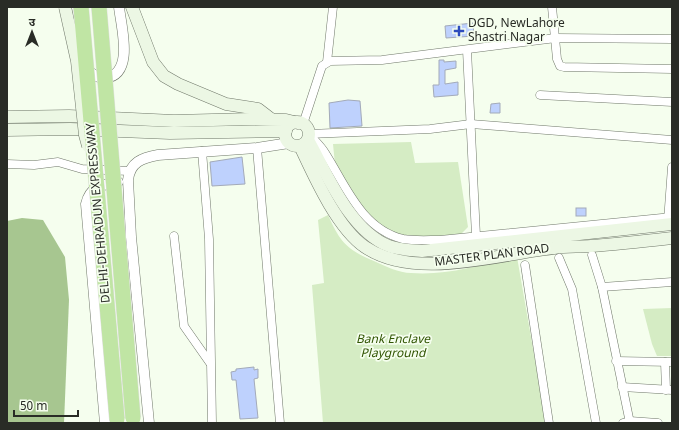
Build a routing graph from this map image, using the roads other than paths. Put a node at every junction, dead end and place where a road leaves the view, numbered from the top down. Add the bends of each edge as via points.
1 (65, 7) edge
2 (68, 7) edge
3 (81, 7) edge
4 (99, 7) edge
5 (119, 7) edge
6 (132, 7) edge
7 (333, 7) edge
8 (552, 7) edge
9 (556, 38) junction
10 (672, 39) edge
11 (467, 50) junction
12 (327, 62) junction
13 (672, 69) edge
14 (540, 95) dead end
15 (672, 102) edge
16 (7, 117) edge
17 (271, 119) junction
18 (471, 124) junction
19 (7, 130) edge
20 (299, 134) junction
21 (672, 140) edge
22 (257, 148) junction
23 (202, 151) junction
24 (7, 164) edge
25 (672, 167) edge
26 (128, 175) junction
27 (96, 178) junction
28 (670, 220) edge
29 (174, 236) dead end
30 (476, 236) junction
31 (504, 237) junction
32 (672, 238) edge
33 (592, 255) dead end
34 (559, 258) dead end
35 (525, 265) dead end
36 (672, 282) edge
37 (602, 287) junction
38 (616, 361) junction
39 (669, 362) edge
40 (210, 364) junction
41 (622, 387) junction
42 (669, 390) edge
43 (133, 418) dead end
44 (111, 421) edge
45 (627, 422) edge
46 (149, 423) edge
47 (212, 423) edge
48 (280, 423) edge
49 (549, 423) edge
50 (596, 423) edge
51 (658, 423) edge

1 - 27 main road, bridge via 77,61 85,135
2 - 5 street via 70,31 85,66 94,75 103,78 116,74 124,64
3 - 27 highway, DELHI-DEHRADUN EXPRESSWAY, bridge
4 - 43 highway, DELHI-DEHRADUN EXPRESSWAY, bridge
6 - 17 main road via 153,62 164,76 226,104 258,109
7 - 12 street
8 - 9 street
9 - 10 street
9 - 11 street
9 - 13 street via 558,63 564,67
11 - 12 street via 382,60
11 - 18 street
12 - 20 street via 322,66
14 - 15 street
16 - 17 main road via 69,116 174,122
17 - 20 main road
18 - 20 street via 430,129
18 - 21 street
18 - 30 street
19 - 20 main road
20 - 22 street
20 - 30 street via 325,152 347,193 368,218 387,232 404,239 416,240
20 - 31 main road via 360,226 388,245 402,250 422,252
20 - 32 main road, MASTER PLAN ROAD via 326,197 353,237 364,247 390,260 443,264 553,248
22 - 23 street
22 - 48 street
23 - 26 street via 145,157 132,165
23 - 40 street via 209,239
24 - 26 street via 34,165 58,162 82,169
25 - 28 street
26 - 44 street via 100,185 88,195 86,204
26 - 46 street via 131,237
27 - 44 highway, DELHI-DEHRADUN EXPRESSWAY, bridge
28 - 31 main road
29 - 40 street via 184,326
30 - 31 street
33 - 37 street
34 - 50 street via 572,289
35 - 49 street
36 - 37 street
37 - 38 street
38 - 39 street
38 - 41 street
39 - 42 street
40 - 47 street
41 - 42 street
41 - 45 street
45 - 51 street

